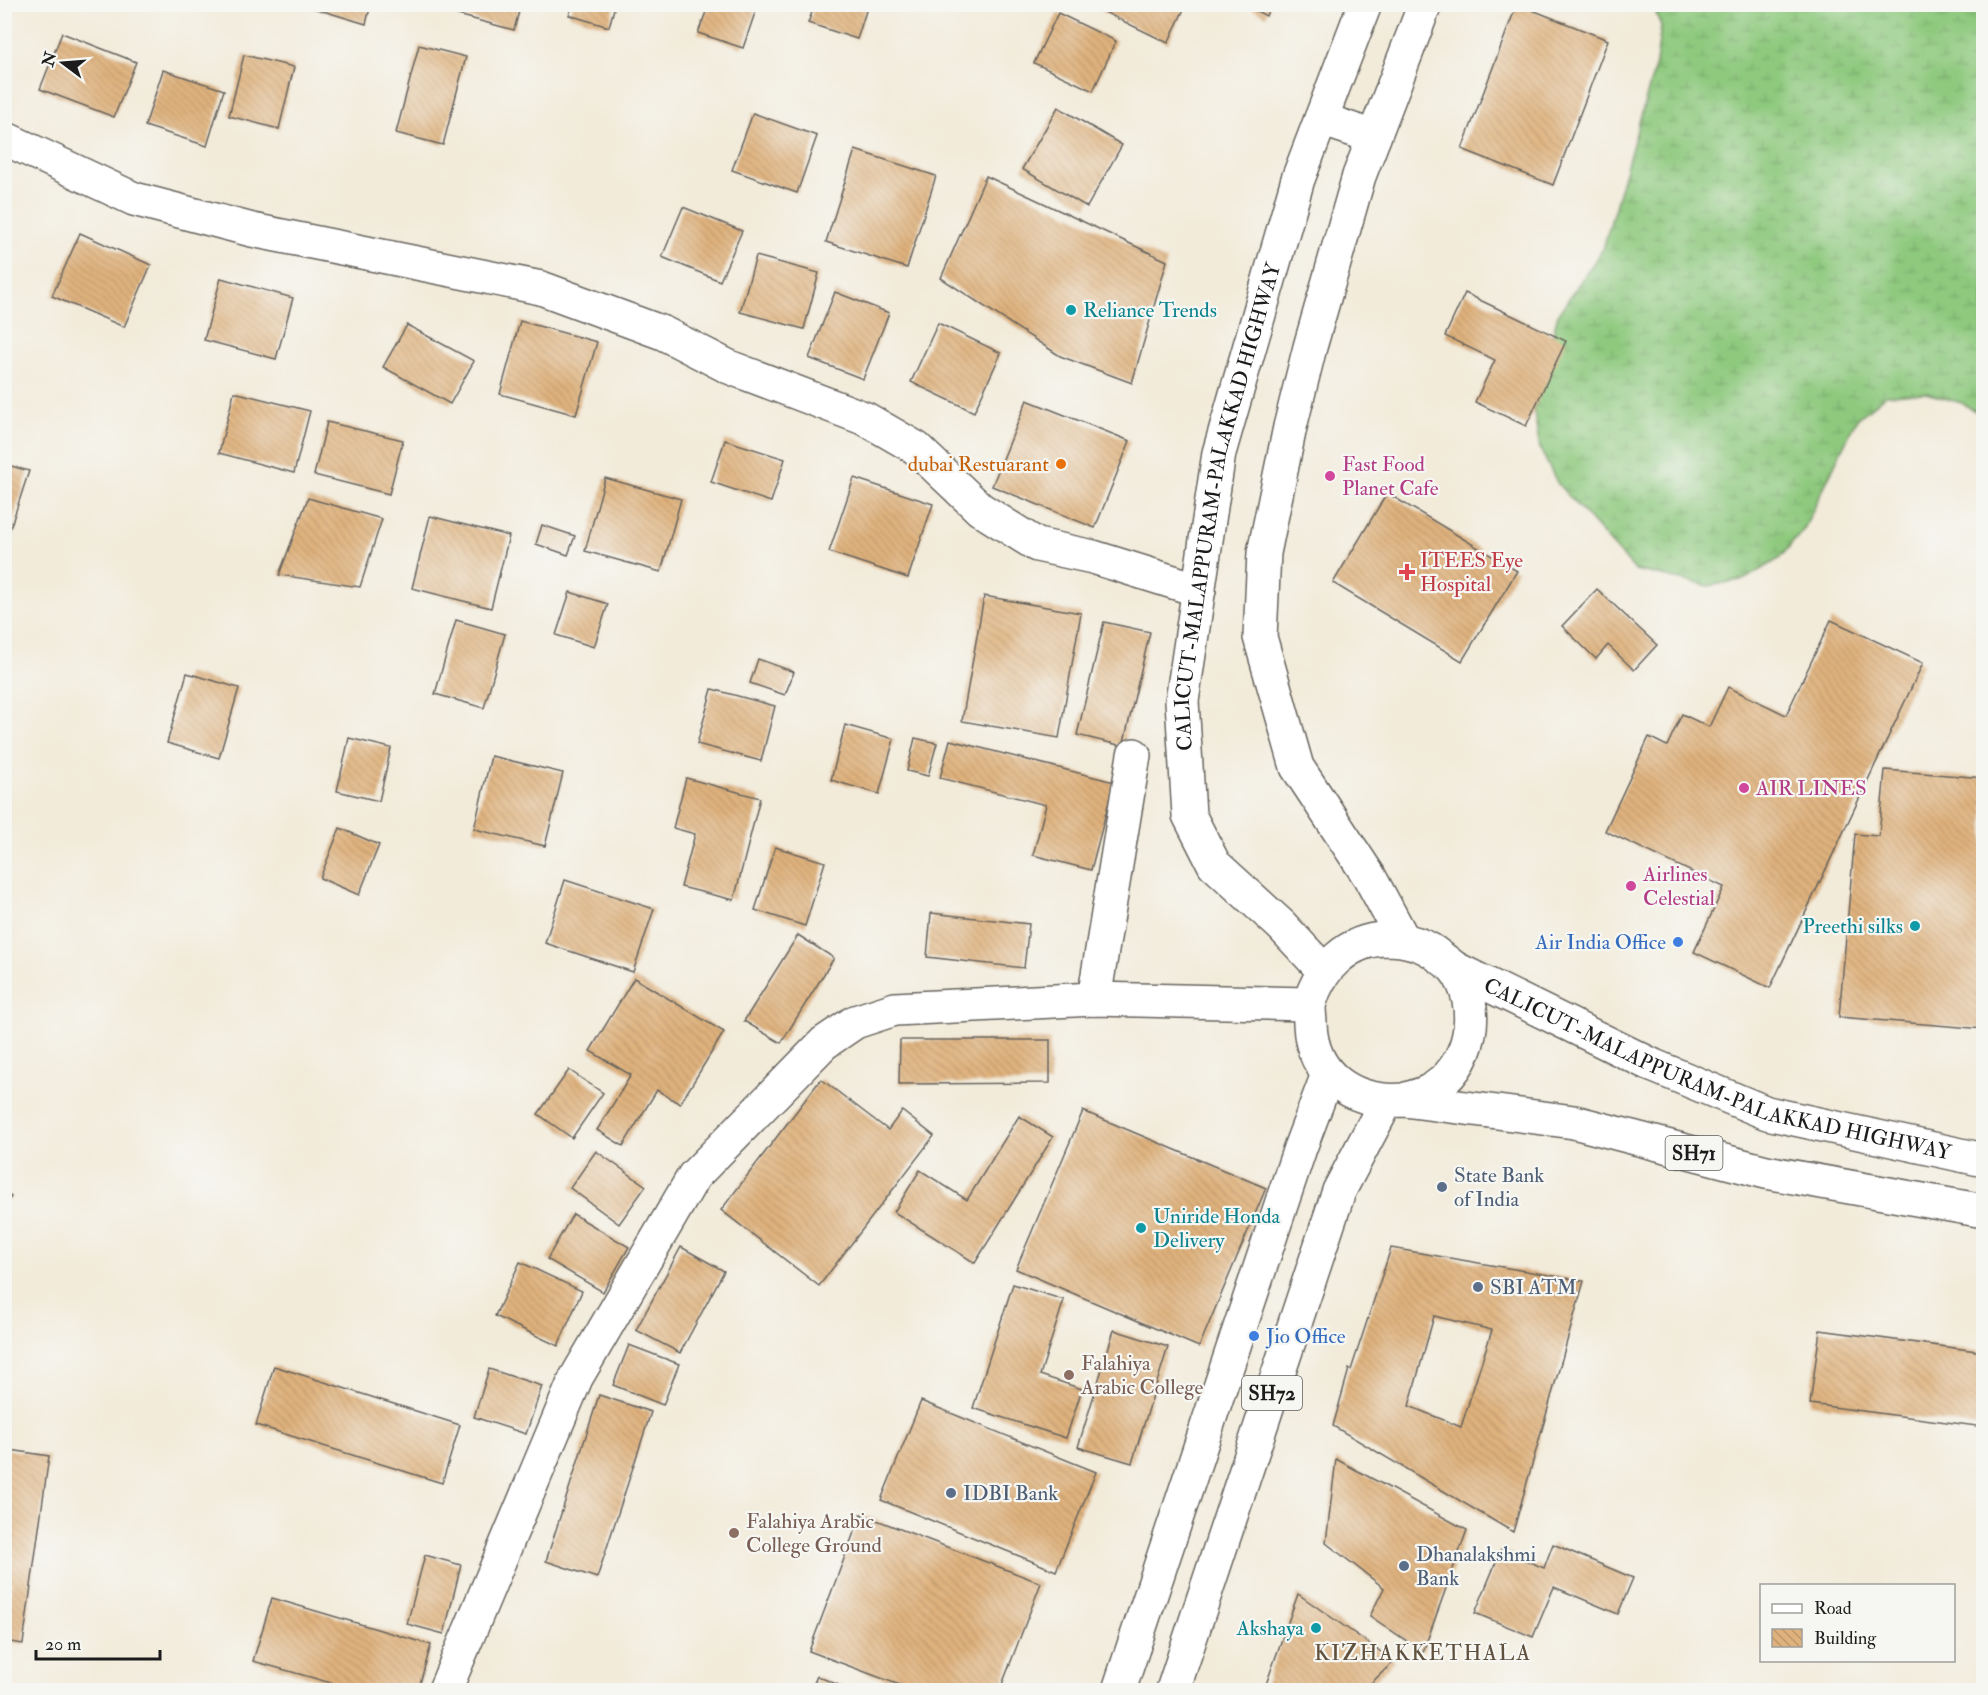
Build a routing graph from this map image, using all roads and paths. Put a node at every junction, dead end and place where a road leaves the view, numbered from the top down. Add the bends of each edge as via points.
1 (1365, 4) edge
2 (1425, 4) edge
3 (1321, 119) junction
4 (1374, 137) junction
5 (4, 138) edge
6 (1199, 590) junction
7 (1134, 755) dead end
8 (1403, 939) junction
9 (1454, 968) junction
10 (1324, 970) junction
11 (1094, 999) junction
12 (1309, 1004) junction
13 (1328, 1074) junction
14 (1395, 1101) junction
15 (1983, 1160) edge
16 (1983, 1211) edge
17 (445, 1690) edge
18 (1119, 1690) edge
19 (1173, 1690) edge

1 - 3 main road, CALICUT-MALAPPURAM-PALAKKAD HIGHWAY
2 - 4 main road, CALICUT-MALAPPURAM-PALAKKAD HIGHWAY
3 - 4 main road
3 - 6 main road, CALICUT-MALAPPURAM-PALAKKAD HIGHWAY via 1298,179 1220,453
4 - 8 main road, CALICUT-MALAPPURAM-PALAKKAD HIGHWAY via 1359,176 1290,427 1264,553 1260,637 1297,767 1369,876
5 - 6 main road via 134,199 252,230 541,288 663,333 729,367 866,419 916,448 980,509 1037,546 1093,557
6 - 10 main road, CALICUT-MALAPPURAM-PALAKKAD HIGHWAY via 1182,701 1189,815 1214,864
7 - 11 main road
8 - 9 main road, CALICUT-MALAPPURAM-PALAKKAD HIGHWAY / SH71 via 1431,949
8 - 10 main road, CALICUT-MALAPPURAM-PALAKKAD HIGHWAY / SH71 via 1373,939 1346,950
9 - 14 main road, CALICUT-MALAPPURAM-PALAKKAD HIGHWAY / SH71 via 1467,993 1472,1020 1466,1048 1452,1073 1430,1091
9 - 15 main road, CALICUT-MALAPPURAM-PALAKKAD HIGHWAY / SH71 via 1654,1066 1767,1113
10 - 12 main road, CALICUT-MALAPPURAM-PALAKKAD HIGHWAY / SH71
11 - 12 main road
11 - 17 main road via 895,1009 855,1022 824,1043 694,1176 576,1378
12 - 13 main road, CALICUT-MALAPPURAM-PALAKKAD HIGHWAY / SH71 via 1311,1041
13 - 14 main road, CALICUT-MALAPPURAM-PALAKKAD HIGHWAY / SH71 via 1364,1098
13 - 18 main road, SH72
14 - 16 main road, CALICUT-MALAPPURAM-PALAKKAD HIGHWAY / SH71 via 1574,1122 1766,1172
14 - 19 main road, SH72 via 1339,1191

